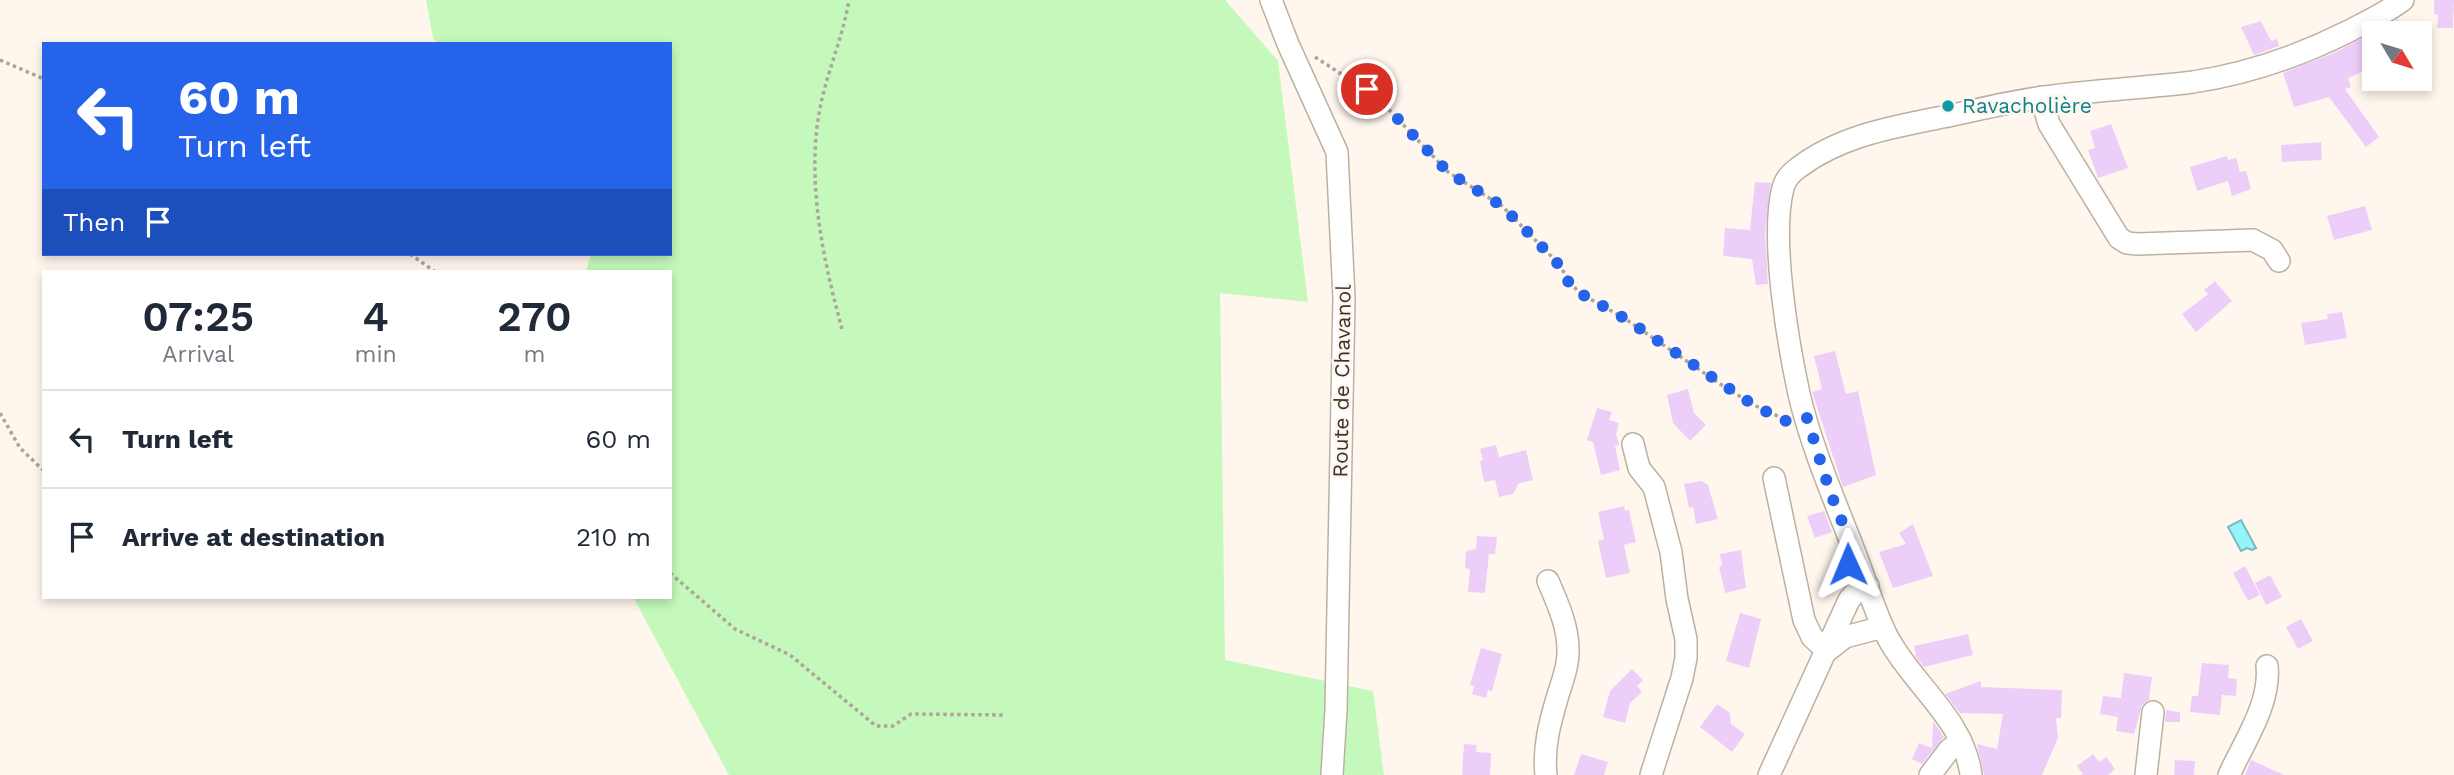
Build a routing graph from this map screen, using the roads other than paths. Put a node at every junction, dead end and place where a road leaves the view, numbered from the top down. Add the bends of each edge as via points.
1 (1271, 0) edge
2 (2403, 0) edge
3 (2041, 97) junction
4 (2279, 261) dead end
5 (1633, 444) dead end
6 (1774, 478) dead end
7 (1548, 581) dead end
8 (1868, 586) junction
9 (1883, 627) junction
10 (1827, 651) junction
11 (2267, 666) dead end
12 (2152, 712) dead end
13 (1961, 741) junction
14 (1332, 775) edge
15 (1546, 775) edge
16 (1651, 775) edge
17 (1769, 775) edge
18 (1930, 775) edge
19 (1971, 775) edge
20 (2146, 775) edge
21 (2229, 775) edge

1 - 14 street, Route de Chavanol via 1337,152 1344,298
2 - 3 street via 2317,47 2239,72
3 - 4 street via 2049,124 2126,243 2253,240 2272,250
3 - 8 street via 1854,138 1808,160 1792,173 1782,190 1779,246 1800,395 1830,492
5 - 16 street via 1639,468 1654,487 1686,639 1686,658
6 - 10 street via 1804,620 1812,637
7 - 15 street via 1566,631 1568,653 1549,723
8 - 9 street
8 - 10 street via 1849,600
9 - 10 street via 1845,637
9 - 13 street
10 - 17 street
11 - 21 street via 2269,679 2263,700
12 - 20 street
13 - 18 street
13 - 19 street

